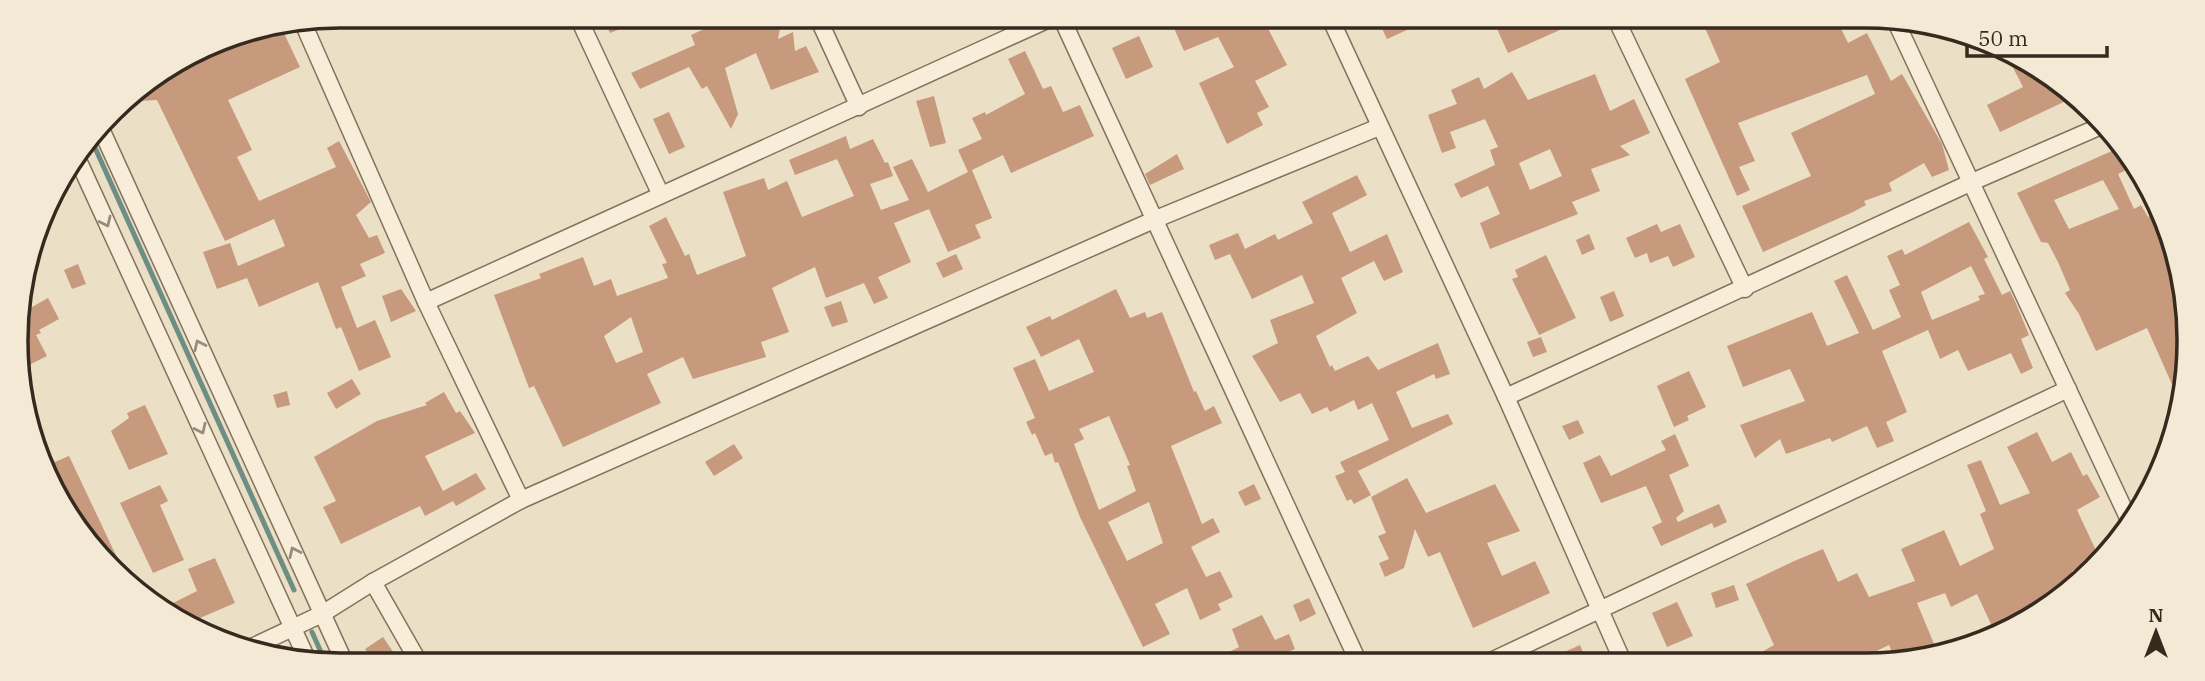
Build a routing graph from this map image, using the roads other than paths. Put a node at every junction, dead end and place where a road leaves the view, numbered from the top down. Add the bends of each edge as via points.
1 (583, 28) edge
2 (823, 28) edge
3 (1030, 28) edge
4 (1066, 28) edge
5 (1335, 28) edge
6 (1620, 28) edge
7 (306, 30) edge
8 (1900, 31) edge
9 (859, 107) junction
10 (1379, 128) junction
11 (2094, 129) edge
12 (104, 137) edge
13 (81, 167) edge
14 (1972, 182) junction
15 (660, 193) junction
16 (1156, 219) junction
17 (1745, 289) junction
18 (426, 302) junction
19 (2068, 389) junction
20 (1506, 397) junction
21 (521, 500) junction
22 (2125, 512) edge
23 (373, 582) junction
24 (1601, 606) junction
25 (322, 614) junction
26 (292, 629) junction
27 (262, 643) edge
28 (303, 650) edge
29 (339, 653) edge
30 (414, 653) edge
31 (1354, 653) edge
32 (1507, 653) edge
33 (1619, 653) edge

1 - 15 street
2 - 9 street
3 - 9 street
4 - 16 street
5 - 10 street
6 - 17 street
7 - 18 street
8 - 14 street
9 - 15 street
10 - 16 street
10 - 20 street
11 - 14 street
25 -> 12 street
13 -> 26 street
14 - 17 street
14 - 19 street
15 - 18 street
16 - 21 street
16 - 31 street
17 - 20 street
18 - 21 street
19 - 22 street
19 - 24 street
20 - 24 street
21 - 23 street
23 - 25 street
23 - 30 street
24 - 32 street
24 - 33 street
25 - 26 street
25 - 29 street
26 - 27 street
26 - 28 street

